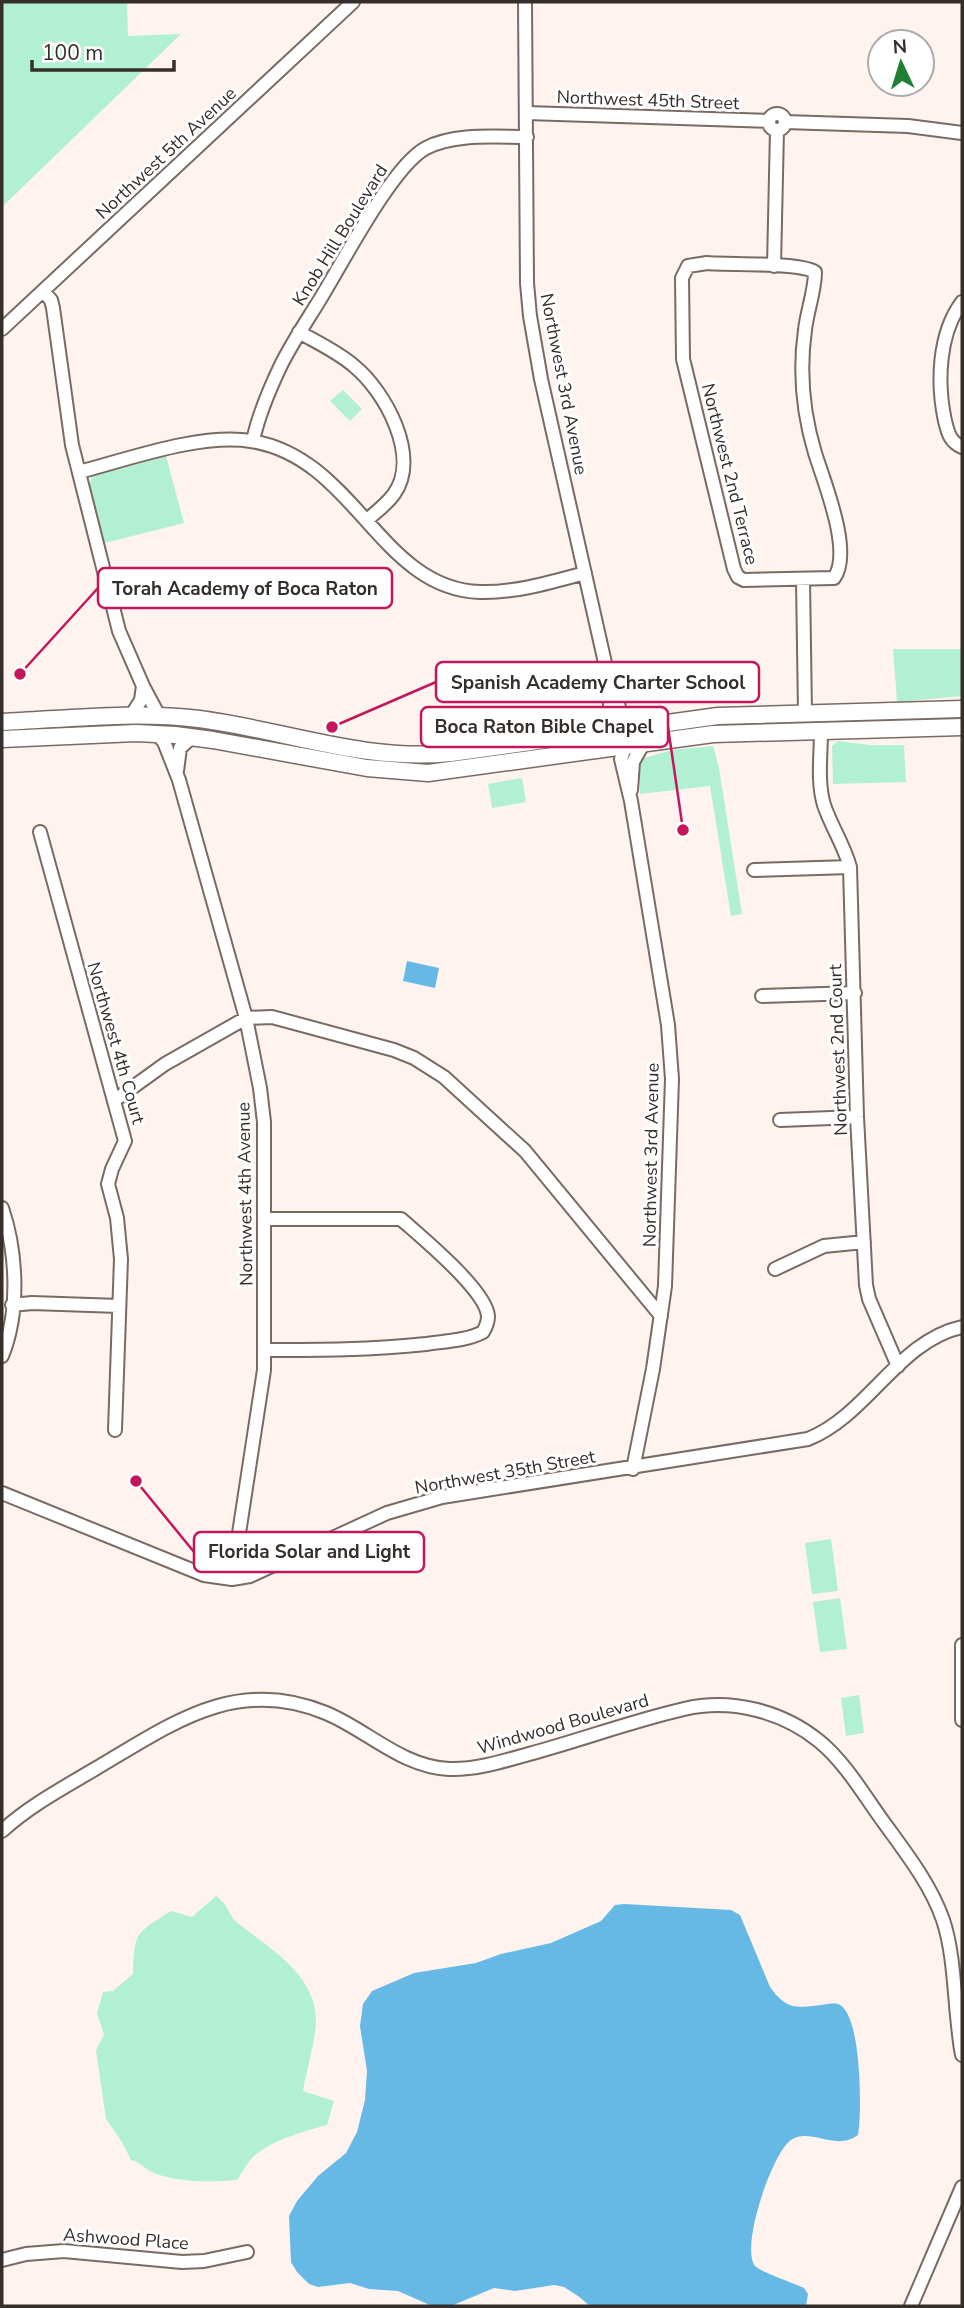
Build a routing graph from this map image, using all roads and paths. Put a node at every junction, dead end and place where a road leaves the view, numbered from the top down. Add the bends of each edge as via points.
1 (525, 2) edge
2 (351, 3) edge
3 (527, 113) junction
4 (777, 125) junction
5 (962, 133) edge
6 (527, 137) junction
7 (774, 266) junction
8 (43, 291) junction
9 (962, 302) edge
10 (2, 329) edge
11 (299, 332) junction
12 (253, 441) junction
13 (962, 447) edge
14 (79, 472) junction
15 (367, 520) junction
16 (585, 573) junction
17 (803, 580) junction
18 (143, 686) junction
19 (962, 709) edge
20 (805, 713) junction
21 (721, 715) junction
22 (131, 716) junction
23 (159, 716) junction
24 (2, 722) edge
25 (962, 727) edge
26 (611, 730) junction
27 (821, 732) junction
28 (157, 734) junction
29 (192, 737) junction
30 (2, 739) edge
31 (643, 744) junction
32 (506, 745) junction
33 (625, 747) junction
34 (521, 762) junction
35 (418, 773) junction
36 (177, 774) junction
37 (631, 801) junction
38 (40, 832) dead end
39 (850, 867) junction
40 (754, 870) dead end
41 (855, 993) junction
42 (762, 996) dead end
43 (246, 1018) junction
44 (115, 1100) junction
45 (857, 1118) junction
46 (780, 1120) dead end
47 (2, 1208) edge
48 (265, 1219) junction
49 (864, 1242) junction
50 (775, 1269) dead end
51 (12, 1305) junction
52 (119, 1306) junction
53 (662, 1316) junction
54 (962, 1327) edge
55 (264, 1350) junction
56 (2, 1356) edge
57 (898, 1366) junction
58 (115, 1430) dead end
59 (633, 1469) junction
60 (2, 1493) edge
61 (232, 1579) junction
62 (962, 1644) edge
63 (962, 1720) edge
64 (2, 1831) edge
65 (962, 2055) edge
66 (962, 2187) edge
67 (247, 2252) dead end
68 (2, 2260) edge
69 (911, 2306) edge

1 - 3 street, Northwest 3rd Avenue
2 - 8 street, Northwest 5th Avenue
3 - 4 street, Northwest 45th Street
3 - 6 street, Northwest 3rd Avenue
4 - 5 street, Northwest 45th Street via 908,125
4 - 7 street
6 - 11 street, Knob Hill Boulevard via 454,139 412,158
6 - 16 street, Northwest 3rd Avenue via 530,316
7 - 17 street, Northwest 2nd Terrace via 815,272 802,352 802,383 840,551 834,578
7 - 17 street, Northwest 2nd Terrace via 688,266 682,278 683,359 738,577
8 - 10 street, Northwest 5th Avenue
8 - 14 street via 53,308
9 - 13 street via 945,347 940,388 948,434
11 - 12 street, Knob Hill Boulevard via 280,368
11 - 15 street via 361,372 392,416 403,454 402,476 394,494
12 - 14 street via 203,442
12 - 15 street via 314,468
14 - 18 street via 119,631
15 - 16 street via 408,564 455,588 496,592
16 - 26 street, Northwest 3rd Avenue via 620,714
17 - 20 street
18 - 22 street
18 - 23 street
19 - 20 main road
20 - 21 main road
21 - 26 main road
21 - 33 main road via 694,726 638,735
22 - 23 main road
22 - 24 main road
23 - 32 main road via 219,722 393,755 437,755
25 - 27 main road
26 - 32 main road
26 - 34 main road via 603,741 547,750
27 - 31 main road via 721,733
27 - 39 street, Northwest 2nd Court via 824,805
28 - 29 main road
28 - 30 main road
28 - 36 street, Northwest 4th Avenue
29 - 35 main road
29 - 36 street via 180,748
31 - 33 main road
31 - 37 street, Northwest 3rd Avenue via 632,762
32 - 35 main road
33 - 34 main road
33 - 37 street, Northwest 3rd Avenue via 621,759
34 - 35 main road
36 - 43 street, Northwest 4th Avenue
37 - 53 street, Northwest 3rd Avenue via 672,1069
38 - 44 street, Northwest 4th Court
39 - 40 street
39 - 41 street, Northwest 2nd Court
41 - 42 street
41 - 45 street, Northwest 2nd Court
43 - 44 street via 165,1064
43 - 48 street, Northwest 4th Avenue via 264,1122
43 - 53 street via 272,1017 394,1050 444,1077 525,1151
44 - 52 street, Northwest 4th Court via 125,1141 108,1184 121,1259
45 - 46 street
45 - 49 street, Northwest 2nd Court
47 - 51 street via 12,1251
48 - 55 street, Northwest 4th Avenue
48 - 55 street via 401,1219 452,1263 488,1316 483,1332 474,1337 379,1349
49 - 50 street via 824,1246
49 - 57 street, Northwest 2nd Court via 869,1299
51 - 52 street
51 - 56 street
52 - 58 street, Northwest 4th Court
53 - 59 street, Northwest 3rd Avenue
54 - 57 street, Northwest 35th Street via 931,1340
55 - 61 street, Northwest 4th Avenue
57 - 59 street, Northwest 35th Street via 842,1420 817,1436
59 - 61 street, Northwest 35th Street via 414,1504 259,1573
60 - 61 street, Northwest 35th Street via 204,1575
62 - 63 street
64 - 65 street, Windwood Boulevard via 23,1813 181,1719 239,1701 307,1706 343,1721 405,1758 446,1769 513,1759 686,1708 722,1705 759,1710 820,1742 918,1872 946,1931
66 - 69 street
67 - 68 street, Ashwood Place via 182,2262 64,2251

